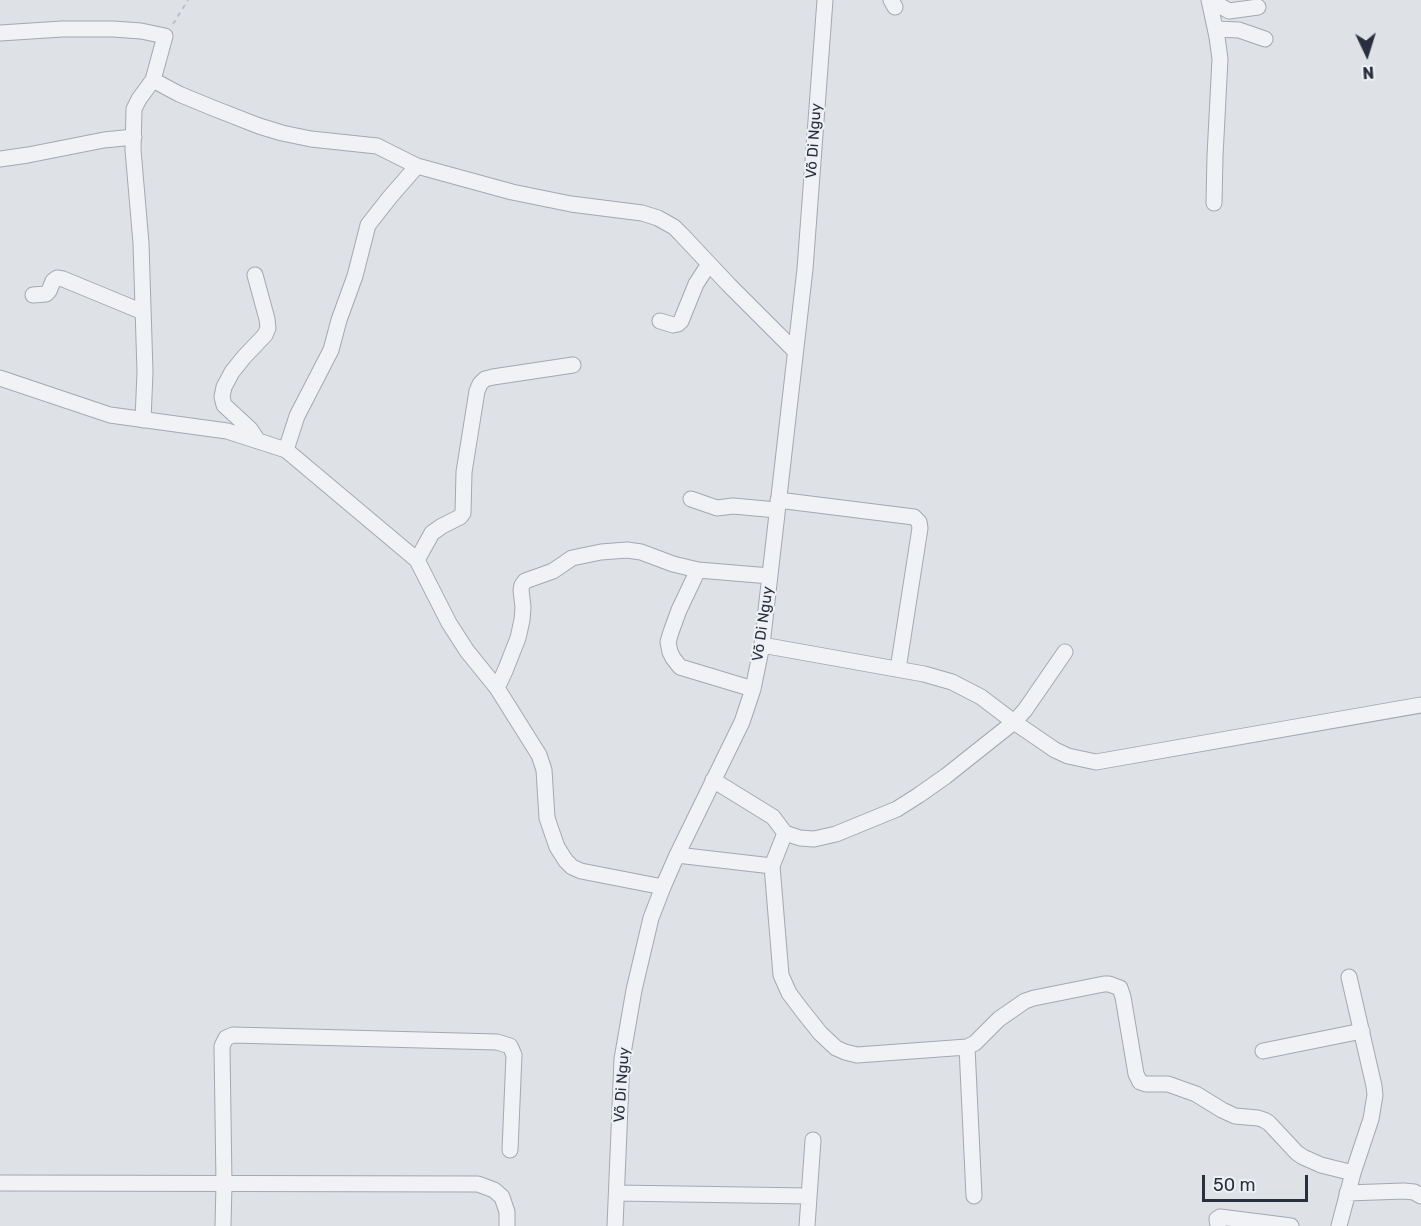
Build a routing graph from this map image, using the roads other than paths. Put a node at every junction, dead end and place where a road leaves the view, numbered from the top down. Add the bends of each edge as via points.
1 (825, 0) edge
2 (1210, 0) edge
3 (1258, 7) dead end
4 (1216, 29) junction
5 (0, 33) edge
6 (1265, 39) dead end
7 (153, 81) junction
8 (134, 137) junction
9 (0, 159) edge
10 (417, 166) junction
11 (1214, 203) dead end
12 (709, 264) junction
13 (255, 275) dead end
14 (33, 295) dead end
15 (143, 312) junction
16 (660, 321) dead end
17 (795, 351) junction
18 (573, 365) dead end
19 (0, 378) edge
20 (143, 420) junction
21 (258, 441) junction
22 (286, 450) junction
23 (691, 499) dead end
24 (778, 505) junction
25 (417, 560) junction
26 (698, 570) junction
27 (770, 576) junction
28 (762, 645) junction
29 (1065, 652) dead end
30 (898, 669) junction
31 (497, 688) junction
32 (753, 689) junction
33 (1421, 705) edge
34 (1014, 722) junction
35 (713, 780) junction
36 (785, 833) junction
37 (677, 855) junction
38 (772, 866) junction
39 (663, 887) junction
40 (1349, 977) dead end
41 (1362, 1031) junction
42 (967, 1047) junction
43 (1263, 1051) dead end
44 (813, 1140) dead end
45 (510, 1150) dead end
46 (1353, 1173) junction
47 (0, 1183) edge
48 (224, 1184) junction
49 (617, 1193) junction
50 (1347, 1193) junction
51 (809, 1196) junction
52 (974, 1196) dead end
53 (1421, 1196) edge
54 (223, 1226) edge
55 (507, 1226) edge
56 (615, 1226) edge
57 (807, 1226) edge
58 (1218, 1226) edge
59 (1291, 1226) edge
60 (1339, 1226) edge

1 - 17 street, Võ Di Nguy
2 - 3 street via 1229,10
2 - 4 street
4 - 6 street via 1239,30
4 - 11 street via 1220,59
5 - 7 street via 113,29 165,36
7 - 8 street via 134,109
7 - 10 street via 259,126 310,139 377,146
8 - 9 street
8 - 15 street
10 - 12 street via 532,197 658,218 674,227
10 - 22 street via 368,225 331,350 297,416
12 - 16 street via 681,321 673,325
12 - 17 street
13 - 21 street via 268,328 232,372 222,397 224,405
14 - 15 street via 48,293 57,278
15 - 20 street
17 - 24 street, Võ Di Nguy
18 - 25 street via 493,377 480,384 464,472 463,513 432,533
19 - 20 street via 110,415
20 - 21 street via 227,431
21 - 22 street
22 - 25 street
23 - 24 street via 717,508
24 - 27 street, Võ Di Nguy
24 - 30 street via 914,517 919,522
25 - 31 street via 449,623
26 - 27 street
26 - 31 street via 641,552 615,550 572,558 553,571 525,581 518,638
26 - 32 street via 671,632 670,652 680,667
27 - 28 street, Võ Di Nguy
28 - 30 street
28 - 32 street, Võ Di Nguy
29 - 34 street
30 - 34 street via 963,687
31 - 39 street via 542,762 548,818 566,861 581,871
32 - 35 street, Võ Di Nguy via 742,722
33 - 34 street via 1096,762 1061,753
34 - 36 street via 897,809 814,839
35 - 36 street via 773,817
35 - 37 street, Võ Di Nguy
36 - 38 street
37 - 38 street
37 - 39 street, Võ Di Nguy
38 - 42 street via 782,975 789,993 836,1048 857,1055
39 - 49 street, Võ Di Nguy via 651,918 622,1059
40 - 41 street
41 - 43 street
41 - 46 street via 1375,1095
42 - 46 street via 1025,1001 1115,985 1123,997 1140,1082 1168,1084 1196,1094 1234,1116 1264,1120 1303,1157 1321,1166
42 - 52 street
44 - 51 street
45 - 48 street via 514,1055 510,1046 497,1042 233,1035 222,1046
46 - 50 street
47 - 48 street
48 - 54 street
48 - 55 street via 478,1184 502,1197
49 - 51 street
49 - 56 street, Võ Di Nguy
50 - 53 street via 1404,1191
50 - 60 street
51 - 57 street
58 - 59 street via 1217,1219 1225,1217

